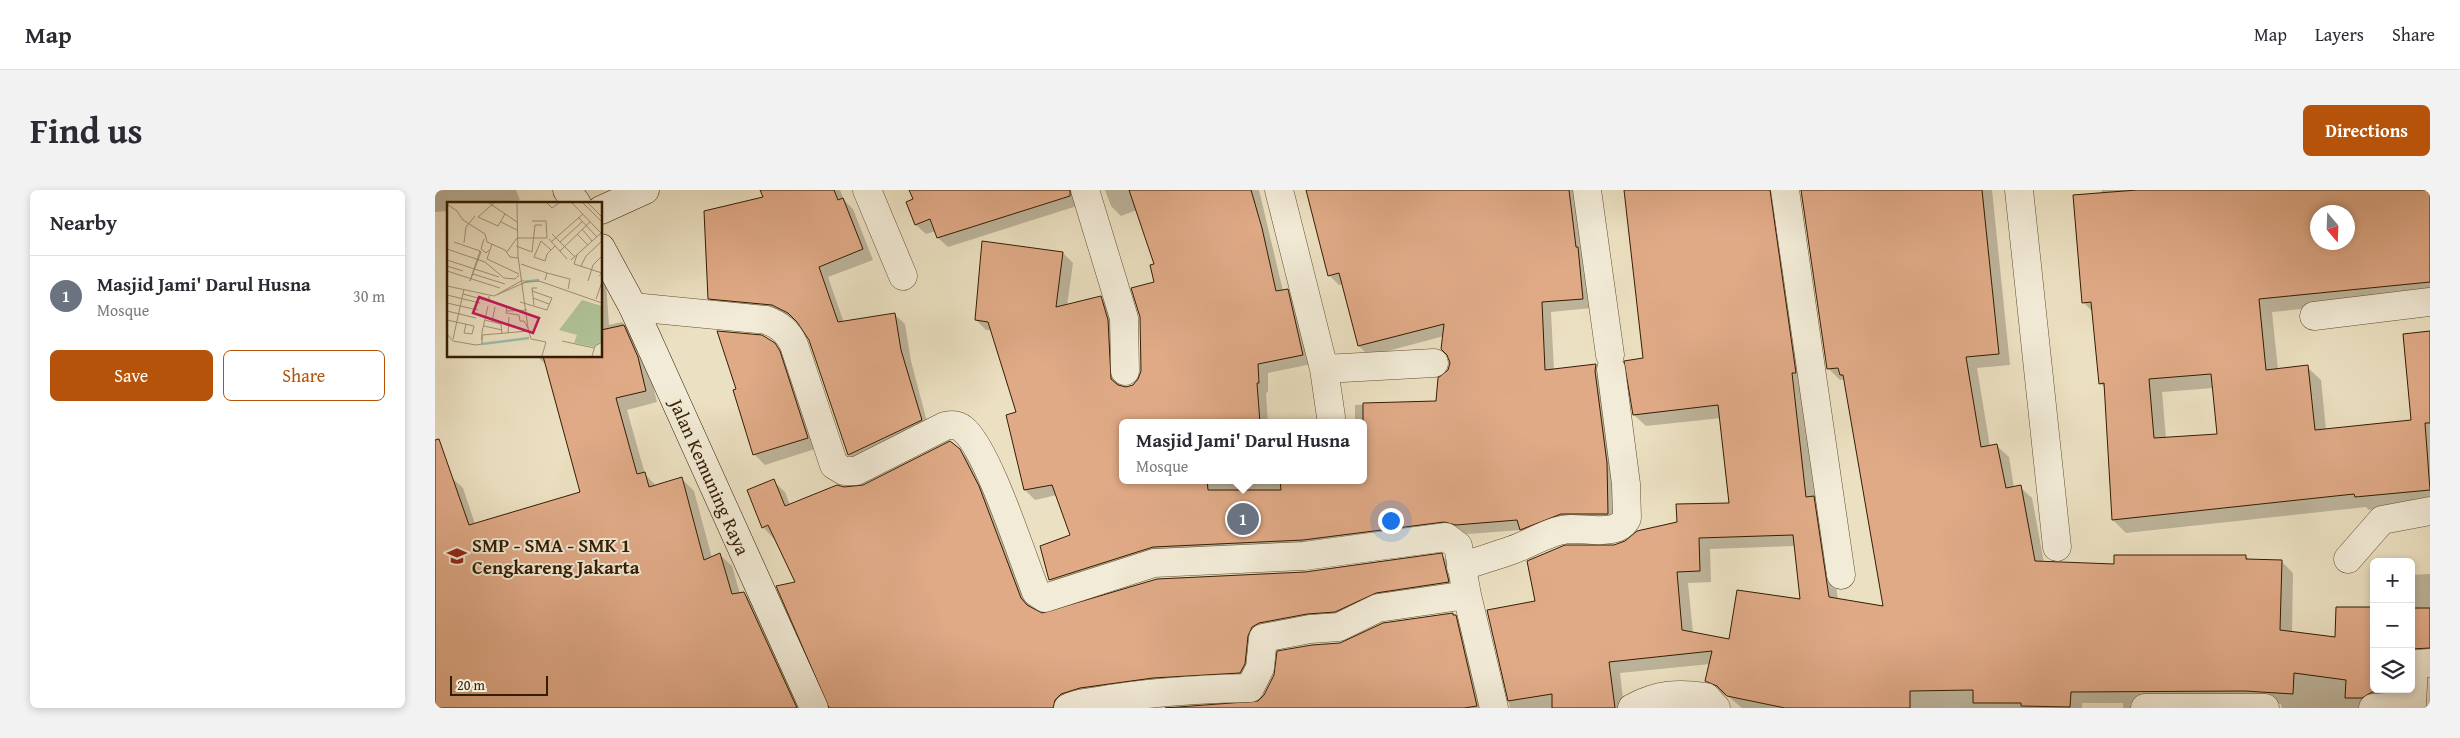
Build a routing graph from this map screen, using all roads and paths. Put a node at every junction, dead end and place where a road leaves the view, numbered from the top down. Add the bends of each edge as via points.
1 (567, 190) edge
2 (645, 190) edge
3 (867, 190) edge
4 (1085, 190) edge
5 (1279, 190) edge
6 (1587, 190) edge
7 (1785, 190) edge
8 (2019, 190) edge
9 (576, 202) edge
10 (603, 209) edge
11 (603, 252) edge
12 (903, 276) dead end
13 (2430, 302) edge
14 (633, 307) junction
15 (2314, 316) dead end
16 (1434, 363) dead end
17 (1324, 369) junction
18 (1125, 370) dead end
19 (1331, 416) dead end
20 (2430, 511) edge
21 (2057, 547) dead end
22 (2348, 559) dead end
23 (1461, 567) junction
24 (1841, 575) dead end
25 (1467, 595) junction
26 (2430, 663) edge
27 (1200, 698) edge
28 (814, 708) edge
29 (1068, 708) edge
30 (1494, 708) edge
31 (1632, 708) edge
32 (1715, 708) edge
33 (2145, 708) edge
34 (2265, 708) edge
35 (2373, 708) edge

1 - 9 street
2 - 10 street
3 - 12 street
4 - 18 street via 1124,318
5 - 17 street
6 - 23 street via 1626,484 1627,518 1615,529 1569,528
7 - 24 street
8 - 21 street
11 - 14 street, Jalan Kemuning Raya
13 - 15 street
14 - 23 street via 766,320 777,324 789,334 834,465 844,471 857,471 945,426 956,425 965,430 987,464 1035,592 1045,598 1154,562 1304,556 1446,536 1458,546
14 - 28 street, Jalan Kemuning Raya
16 - 17 street
17 - 19 street
20 - 22 street via 2382,520
23 - 25 street
25 - 27 street via 1378,608 1339,628 1263,638 1260,668 1249,688
25 - 30 street
26 - 35 street via 2414,664 2413,705
27 - 29 street via 1114,698
31 - 32 street via 1679,693 1706,697
33 - 34 street

